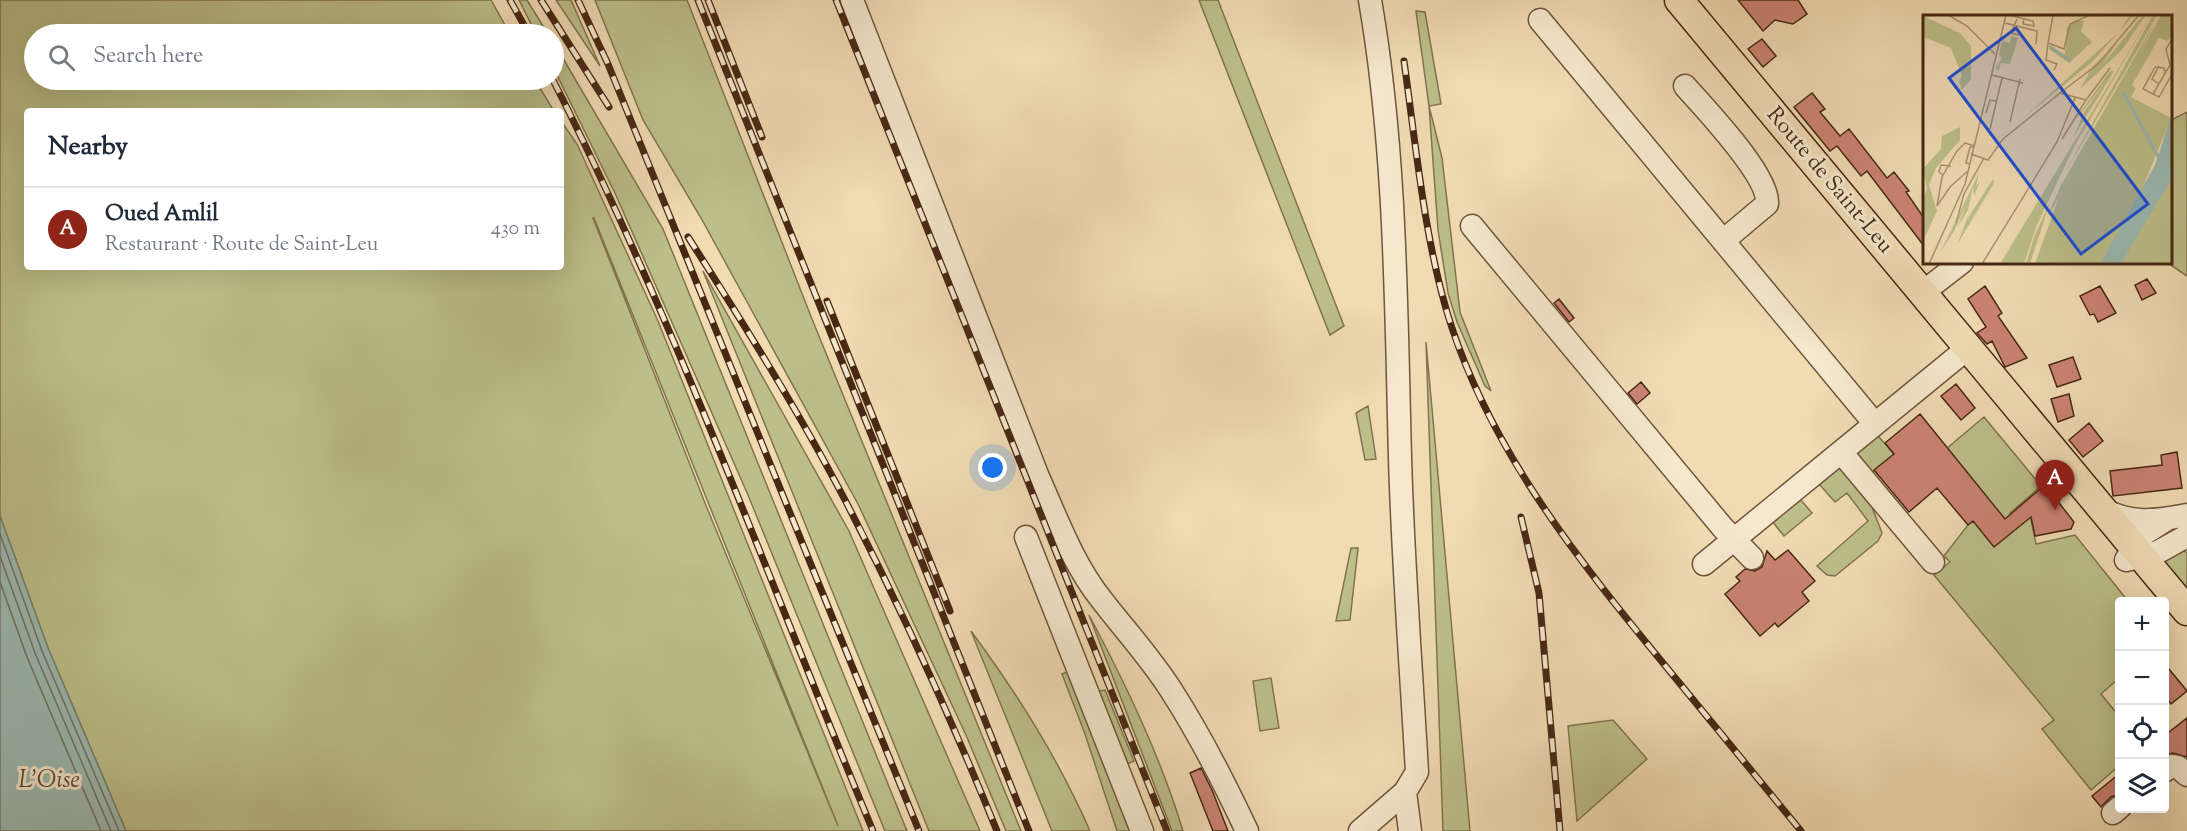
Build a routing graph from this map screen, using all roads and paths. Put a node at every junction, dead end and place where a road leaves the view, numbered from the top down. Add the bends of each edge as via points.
1 (852, 0) edge
2 (1370, 0) edge
3 (1660, 0) edge
4 (1679, 0) edge
5 (1540, 20) dead end
6 (1685, 86) dead end
7 (1472, 226) dead end
8 (1723, 241) junction
9 (1959, 264) edge
10 (1922, 293) junction
11 (1957, 357) junction
12 (1875, 424) junction
13 (1840, 452) junction
14 (2100, 507) junction
15 (2178, 517) edge
16 (2187, 536) edge
17 (1026, 537) dead end
18 (1736, 539) junction
19 (2134, 554) junction
20 (1752, 558) dead end
21 (1933, 562) dead end
22 (1704, 564) dead end
23 (2157, 597) edge
24 (2187, 611) edge
25 (2169, 613) edge
26 (2187, 634) edge
27 (2169, 767) edge
28 (2187, 775) edge
29 (1405, 792) junction
30 (1142, 831) edge
31 (1247, 831) edge
32 (1360, 831) edge
33 (1410, 831) edge

1 - 31 street via 1038,477 1069,545 1100,598 1171,690 1208,750
2 - 29 street via 1382,69 1388,155 1401,500 1417,772
3 - 11 main road, Route de Saint-Leu
4 - 10 main road, Route de Saint-Leu
5 - 8 street
6 - 8 street via 1739,148 1768,194 1767,204
7 - 18 street
8 - 12 street
9 - 10 street
10 - 14 main road, Route de Saint-Leu
11 - 12 street
11 - 19 main road, Route de Saint-Leu
12 - 13 street
13 - 18 street
13 - 21 street
14 - 15 street via 2131,520
14 - 19 main road, Route de Saint-Leu
15 - 19 street via 2147,531
16 - 19 street via 2169,548
17 - 30 street
18 - 20 street
18 - 22 street
19 - 23 main road, Route de Saint-Leu
19 - 24 main road, Route de Saint-Leu
25 - 26 main road
27 - 28 street via 2178,767
29 - 32 street
29 - 33 street

